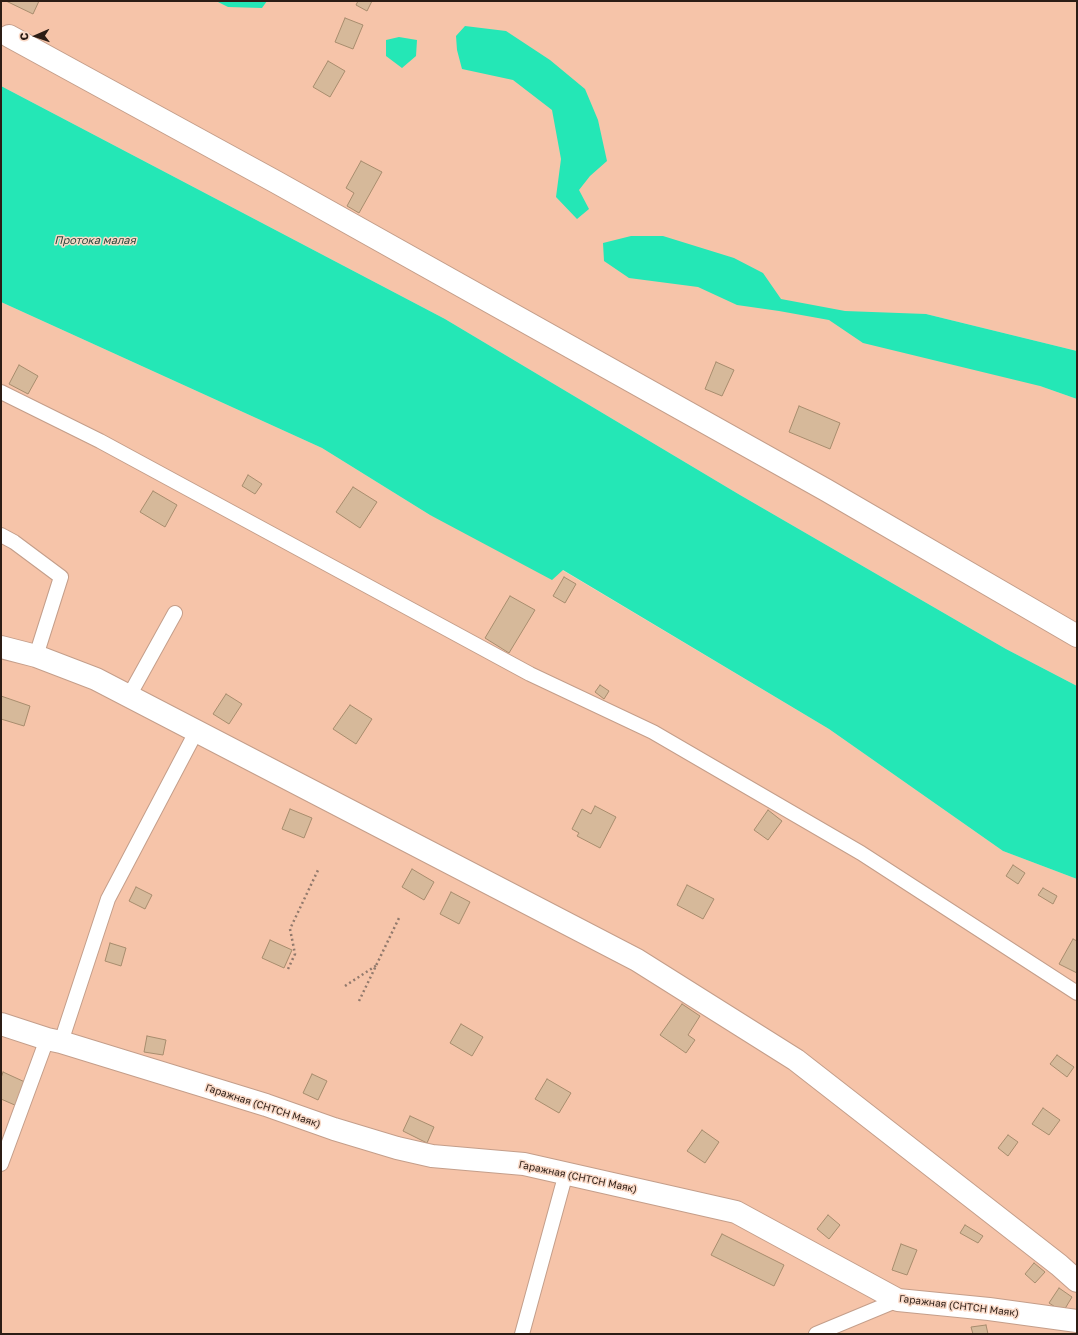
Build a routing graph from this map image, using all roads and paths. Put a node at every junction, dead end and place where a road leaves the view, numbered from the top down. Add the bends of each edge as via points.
1 (9, 36) dead end
2 (1, 392) edge
3 (1, 535) edge
4 (175, 613) dead end
5 (1077, 636) edge
6 (1, 647) edge
7 (36, 656) junction
8 (129, 696) junction
9 (196, 732) junction
10 (319, 868) dead end
11 (399, 918) dead end
12 (377, 964) junction
13 (288, 969) dead end
14 (345, 986) dead end
15 (1077, 993) edge
16 (360, 1001) dead end
17 (1, 1024) edge
18 (54, 1041) junction
19 (1, 1164) edge
20 (566, 1173) junction
21 (1077, 1281) edge
22 (898, 1300) junction
23 (1077, 1321) edge
24 (522, 1334) edge
25 (816, 1334) edge

1 - 5 street via 276,182 826,490
2 - 15 lane via 100,441 530,674 654,732 861,853
3 - 7 lane via 61,577
4 - 8 lane
6 - 7 street
7 - 8 street via 96,679
8 - 9 street
9 - 18 lane via 108,899
9 - 21 street via 650,968 796,1060
10 - 13 path via 290,929 295,954
11 - 12 path
12 - 14 path
12 - 16 path
17 - 18 street, Гаражная (СНТСН Маяк)
18 - 19 lane
18 - 20 street, Гаражная (СНТСН Маяк) via 398,1148 432,1156 524,1164
20 - 22 street, Гаражная (СНТСН Маяк) via 736,1212
20 - 24 lane
22 - 23 street, Гаражная (СНТСН Маяк)
22 - 25 lane

